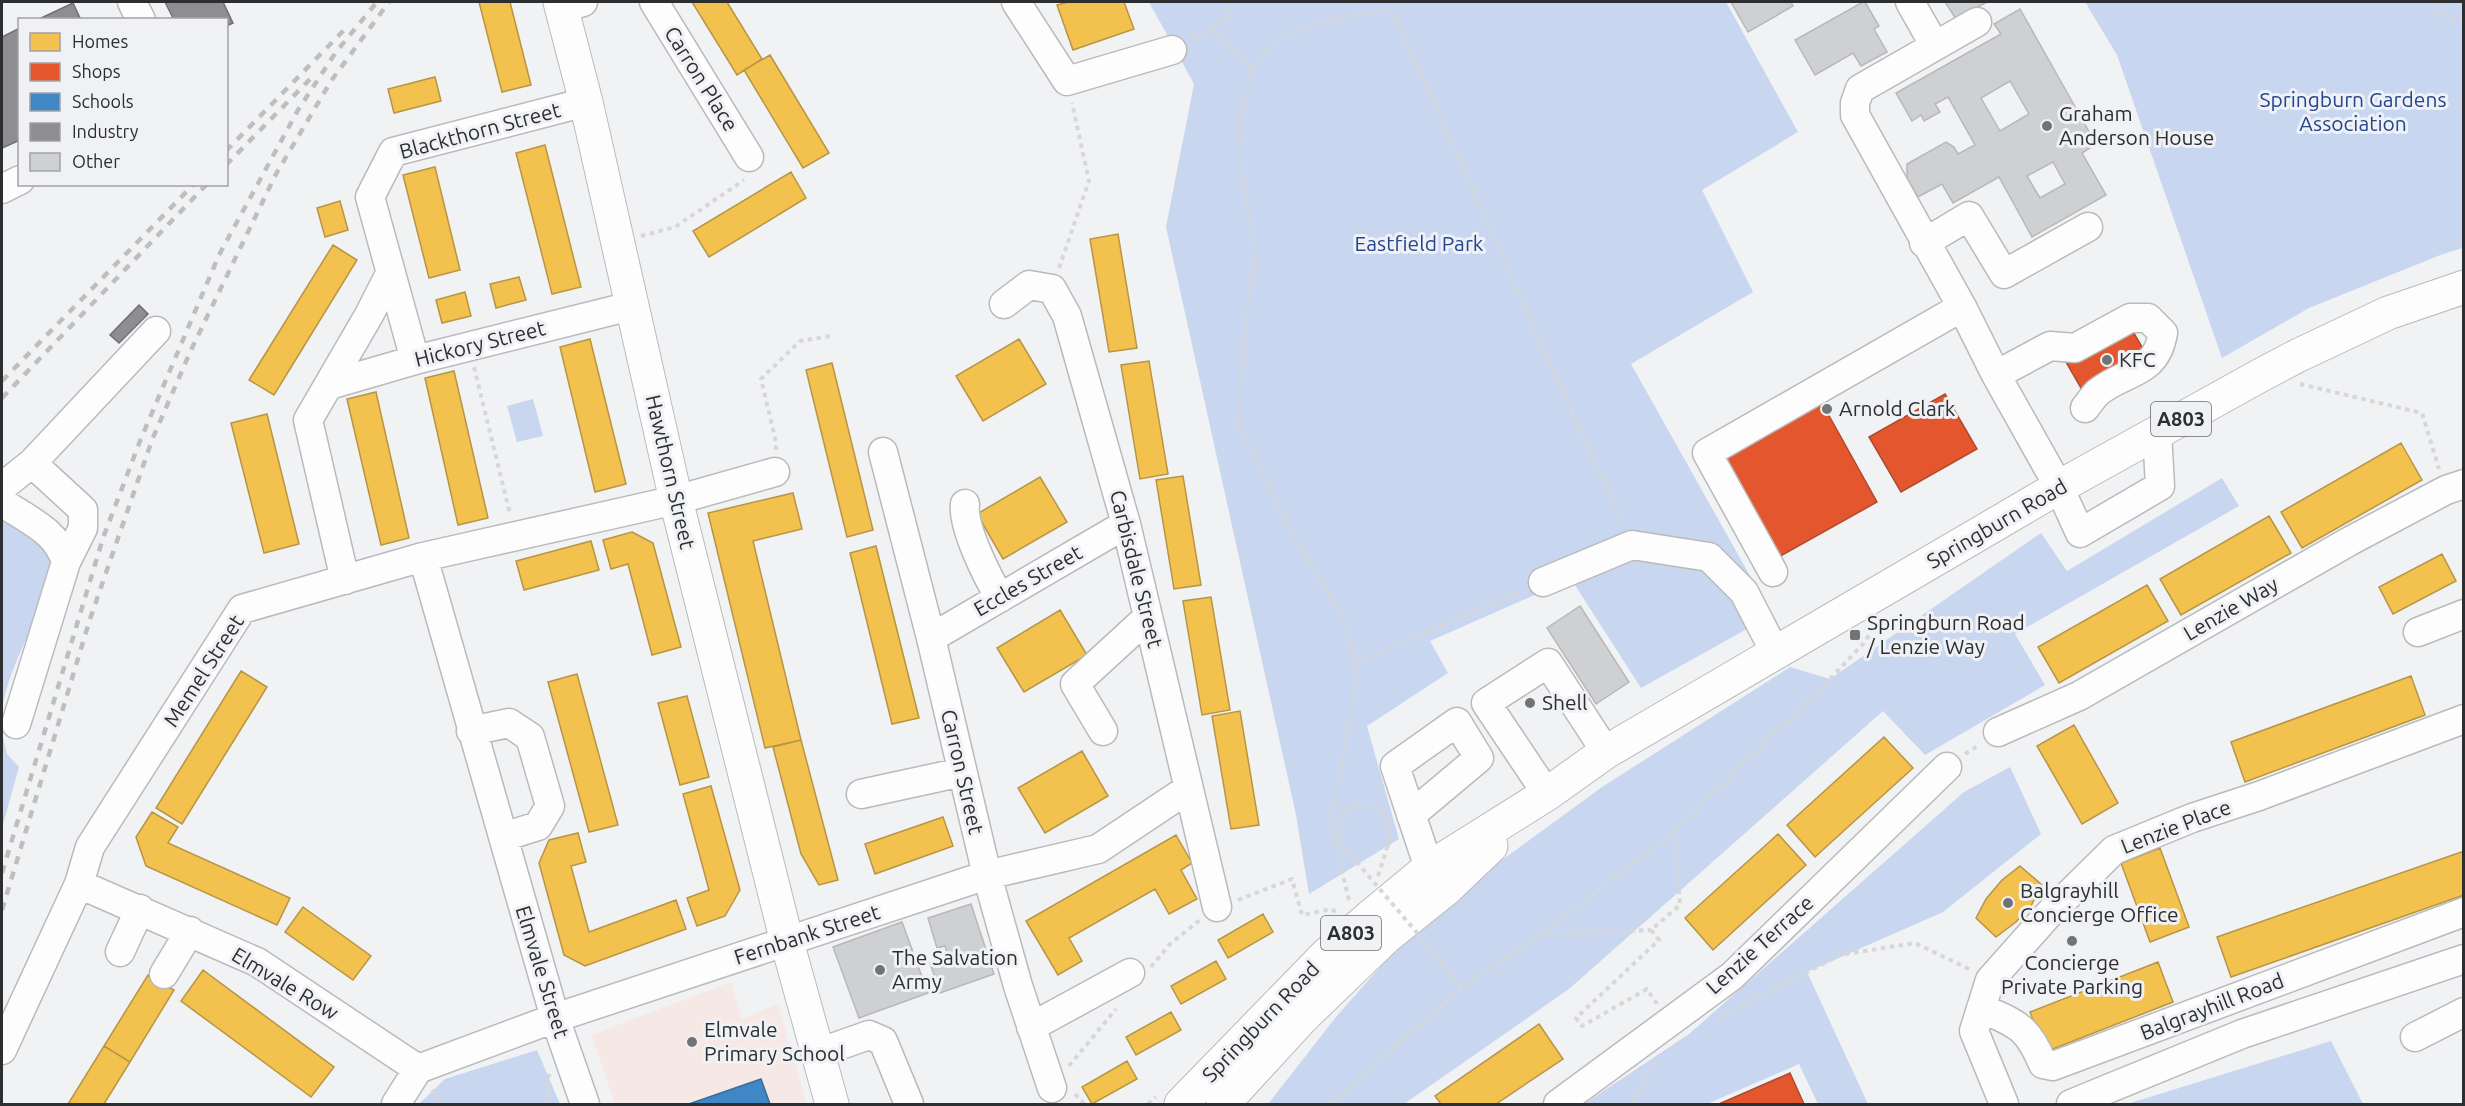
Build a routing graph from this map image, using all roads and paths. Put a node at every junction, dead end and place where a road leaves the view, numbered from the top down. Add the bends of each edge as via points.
1 (132, 2) edge
2 (654, 2) edge
3 (1016, 2) edge
4 (1233, 2) edge
5 (1910, 2) edge
6 (2432, 2) edge
7 (568, 4) edge
8 (140, 18) edge
9 (2463, 20) edge
10 (1977, 22) dead end
11 (1210, 30) junction
12 (1935, 46) junction
13 (1172, 50) joint
14 (1252, 68) junction
15 (1067, 81) junction
16 (586, 102) junction
17 (749, 157) joint
18 (18, 181) edge
19 (2, 189) edge
20 (2088, 227) dead end
21 (617, 243) junction
22 (1924, 243) junction
23 (391, 272) junction
24 (2463, 287) edge
25 (1052, 289) junction
26 (1004, 304) dead end
27 (631, 306) junction
28 (1962, 307) junction
29 (156, 331) dead end
30 (830, 336) dead end
31 (469, 346) junction
32 (414, 360) junction
33 (1996, 375) junction
34 (2261, 375) junction
35 (329, 385) junction
36 (2085, 408) dead end
37 (2157, 432) junction
38 (883, 452) dead end
39 (32, 463) junction
40 (2439, 469) dead end
41 (775, 472) joint
42 (2463, 484) edge
43 (2, 487) edge
44 (2059, 487) junction
45 (676, 500) junction
46 (2, 504) edge
47 (965, 504) dead end
48 (1126, 524) junction
49 (516, 536) junction
50 (1632, 545) junction
51 (423, 557) junction
52 (66, 562) junction
53 (1773, 572) dead end
54 (345, 580) junction
55 (1543, 582) joint
56 (1000, 598) junction
57 (2463, 614) edge
58 (1148, 616) junction
59 (1881, 618) dead end
60 (2418, 632) dead end
61 (930, 638) junction
62 (1775, 652) junction
63 (1357, 662) junction
64 (2463, 719) edge
65 (16, 724) dead end
66 (471, 731) junction
67 (1103, 731) dead end
68 (1998, 732) joint
69 (1606, 752) junction
70 (1947, 767) joint
71 (962, 772) junction
72 (1188, 789) junction
73 (861, 794) dead end
74 (1547, 794) junction
75 (1411, 815) dead end
76 (503, 837) junction
77 (1429, 868) junction
78 (987, 875) junction
79 (79, 884) junction
80 (1370, 886) dead end
81 (1356, 898) dead end
82 (1217, 908) junction
83 (140, 909) junction
84 (1344, 909) dead end
85 (2463, 912) edge
86 (1651, 930) dead end
87 (190, 931) junction
88 (1540, 935) junction
89 (788, 942) junction
90 (1915, 943) dead end
91 (120, 952) dead end
92 (2462, 963) edge
93 (1139, 972) joint
94 (164, 974) dead end
95 (1990, 980) junction
96 (1462, 987) junction
97 (1119, 1006) dead end
98 (1981, 1008) junction
99 (2463, 1012) edge
100 (555, 1018) junction
101 (1302, 1018) junction
102 (1031, 1027) junction
103 (2415, 1037) dead end
104 (1648, 1038) junction
105 (2, 1050) edge
106 (827, 1050) junction
107 (418, 1069) junction
108 (1052, 1088) joint
109 (396, 1104) edge
110 (585, 1104) edge
111 (832, 1104) edge
112 (854, 1104) edge
113 (909, 1104) edge
114 (1181, 1104) edge
115 (1223, 1104) edge
116 (1244, 1104) edge
117 (1331, 1104) edge
118 (1558, 1104) edge
119 (1632, 1104) edge
120 (2004, 1104) edge
121 (2071, 1104) edge

1 - 8 street
2 - 17 street, Carron Place
3 - 15 street
4 - 11 path via 1227,19
5 - 12 street
6 - 9 path via 2436,12
7 - 16 main road, Hawthorn Street
10 - 12 street
11 - 13 path
11 - 14 path
12 - 22 street via 1860,89 1855,103 1855,115
13 - 15 street
14 - 50 path via 1274,41 1318,21 1392,9
14 - 63 path via 1240,123 1242,181 1256,251 1245,327 1239,426 1294,537 1346,622
15 - 25 path via 1089,181
16 - 21 main road, Hawthorn Street
16 - 23 street, Blackthorn Street via 393,152 370,197
17 - 21 path via 752,174 675,227
18 - 19 street
20 - 22 street via 2004,274 1970,216
21 - 27 main road, Hawthorn Street
22 - 28 street
23 - 32 street, Blackthorn Street
23 - 35 street
24 - 34 main road, Springburn Road / A803 via 2388,313
25 - 26 street via 1029,285
25 - 48 street, Carbisdale Street via 1067,316
27 - 31 street, Hickory Street
27 - 45 main road, Hawthorn Street
28 - 33 street
28 - 53 street via 1707,453
29 - 39 street
30 - 41 path via 800,341 761,379 776,442
31 - 32 street, Hickory Street
31 - 49 path
32 - 35 street, Hickory Street
33 - 36 street via 2050,346 2075,348 2130,318 2148,318 2163,333 2160,350 2150,362 2097,393
33 - 44 street
34 - 37 main road, Springburn Road / A803
34 - 40 path via 2422,413
35 - 54 street via 308,420
37 - 44 main road, Springburn Road / A803
37 - 44 street via 2160,486 2080,533
38 - 61 street, Carron Street
39 - 43 street
39 - 52 street via 83,510 83,528
41 - 45 street, Memel Street
42 - 68 street, Lenzie Way via 2350,541 2079,696
44 - 62 main road, Springburn Road / A803
45 - 49 street, Memel Street
45 - 89 main road, Hawthorn Street
46 - 52 street via 42,528 61,546
47 - 56 street via 968,527
48 - 56 street, Eccles Street
48 - 58 street, Carbisdale Street
49 - 51 street, Memel Street
50 - 55 street
50 - 62 street via 1709,557 1744,592
51 - 54 street, Memel Street
51 - 66 street, Elmvale Street
52 - 65 street
54 - 79 street, Memel Street via 242,609 90,847
55 - 63 path
56 - 61 street, Eccles Street
57 - 60 street
58 - 67 street via 1075,684
58 - 72 street, Carbisdale Street
59 - 88 path via 1847,662 1675,831
61 - 71 street, Carron Street
62 - 69 main road, Springburn Road / A803
63 - 81 path via 1353,706 1330,822 1350,904
64 - 95 street, Lenzie Place via 2114,850
66 - 76 street, Elmvale Street
66 - 76 street via 509,723 530,737 550,806 538,826
68 - 70 path
69 - 74 main road, Springburn Road / A803
69 - 74 street via 1548,663 1486,703
70 - 104 street, Lenzie Terrace via 1732,976
71 - 73 street
71 - 78 street, Carron Street
72 - 78 street, Fernbank Street via 1098,849
72 - 82 street, Carbisdale Street
74 - 77 main road, Springburn Road / A803
74 - 101 main road, Springburn Road / A803 via 1446,889 1386,937
75 - 77 street
76 - 100 street, Elmvale Street
77 - 114 main road, Springburn Road / A803 via 1326,955
78 - 89 street, Fernbank Street
78 - 102 street, Carron Street
79 - 83 street, Elmvale Row
79 - 105 street, Memel Street
80 - 96 path, bridge via 1377,880 1391,834 1378,809 1363,803 1347,811 1340,825 1344,847 1441,961
82 - 84 path via 1292,879 1302,915 1330,909 1339,914
82 - 93 path
83 - 87 street, Elmvale Row
83 - 91 street
85 - 98 street, Balgrayhill Road via 2053,1066 2043,1064 2034,1041 2016,1024
86 - 88 path
87 - 94 street
87 - 107 street, Elmvale Row via 257,962
88 - 96 path
89 - 100 street, Fernbank Street
89 - 106 main road, Hawthorn Street
90 - 95 path
92 - 121 street, Balgrayhill Road via 2242,1034
93 - 102 street
95 - 98 street, Lenzie Place
96 - 117 path
97 - 108 path
98 - 120 street, Lenzie Place via 1974,1031
99 - 103 street
100 - 107 street, Fernbank Street
100 - 110 street, Elmvale Street
101 - 115 main road, Springburn Road / A803
101 - 116 main road
102 - 108 street, Carron Street
104 - 118 street, Lenzie Terrace
104 - 119 path via 1657,1062
106 - 111 main road, Hawthorn Street
106 - 112 main road, Hawthorn Street
106 - 113 street via 869,1035 883,1041
107 - 109 street

